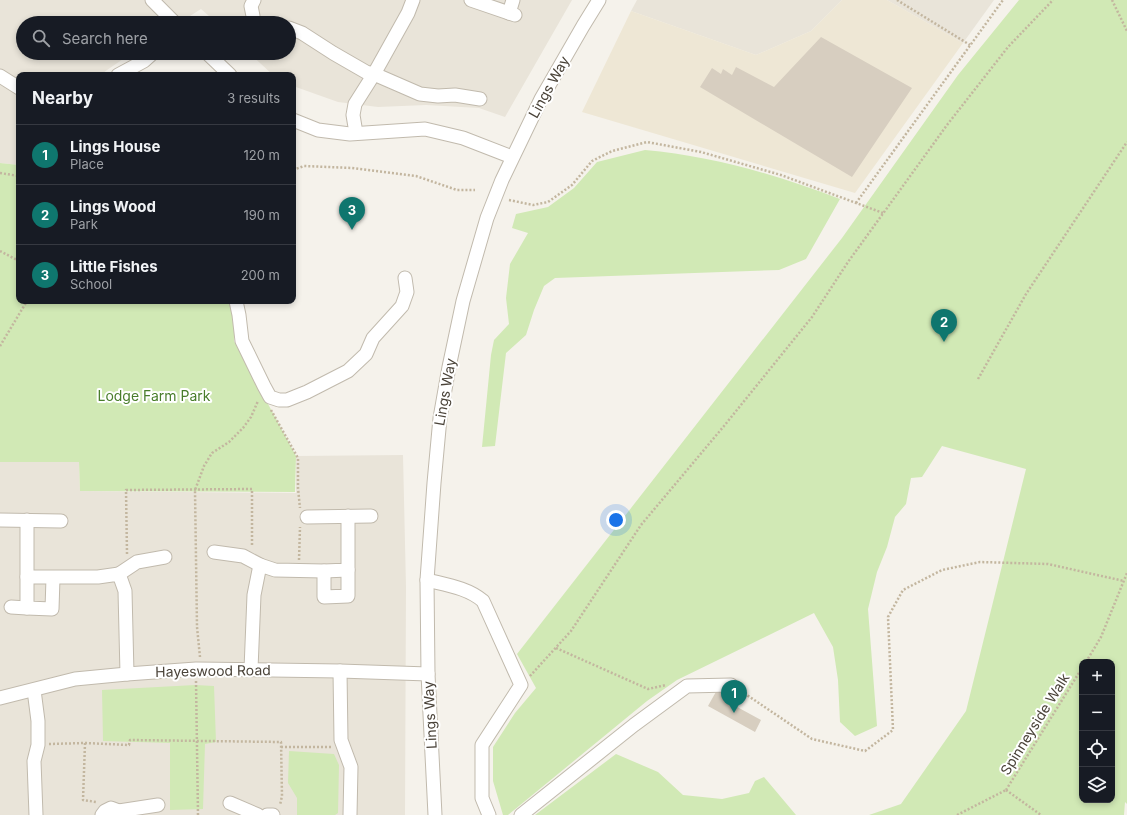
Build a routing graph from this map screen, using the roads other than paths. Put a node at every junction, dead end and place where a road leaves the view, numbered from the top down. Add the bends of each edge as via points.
1 (152, 0) edge
2 (254, 0) edge
3 (413, 0) edge
4 (472, 0) edge
5 (513, 0) edge
6 (600, 0) edge
7 (168, 16) edge
8 (253, 16) dead end
9 (296, 31) edge
10 (145, 60) edge
11 (214, 60) edge
12 (124, 72) edge
13 (227, 72) edge
14 (374, 74) junction
15 (0, 76) edge
16 (16, 86) edge
17 (480, 99) dead end
18 (296, 121) edge
19 (356, 133) junction
20 (512, 157) junction
21 (404, 278) dead end
22 (237, 304) edge
23 (348, 516) junction
24 (371, 516) dead end
25 (303, 518) road end
26 (0, 520) edge
27 (27, 520) junction
28 (61, 521) dead end
29 (214, 552) dead end
30 (165, 557) dead end
31 (256, 562) junction
32 (348, 570) junction
33 (123, 571) junction
34 (324, 571) junction
35 (27, 578) junction
36 (54, 578) junction
37 (427, 580) junction
38 (11, 607) dead end
39 (27, 608) junction
40 (251, 669) junction
41 (340, 671) junction
42 (126, 674) junction
43 (428, 674) junction
44 (731, 685) road end
45 (34, 690) junction
46 (0, 698) edge
47 (230, 803) dead end
48 (158, 805) dead end
49 (113, 813) edge
50 (36, 815) edge
51 (258, 815) edge
52 (350, 815) edge
53 (435, 815) edge
54 (490, 815) edge
55 (521, 815) edge

1 - 7 street
2 - 8 street via 251,6
3 - 14 street
4 - 5 street via 512,14
6 - 20 street, Lings Way via 541,99
9 - 14 street via 366,72
10 - 12 street
11 - 13 street
14 - 17 street via 420,94
14 - 19 street via 355,104 353,115
15 - 16 street
18 - 19 street via 318,130
19 - 20 street via 424,130 463,138
20 - 37 street, Lings Way via 487,218 462,301 440,418
21 - 22 street via 407,292 402,306 373,338 366,354 348,372 287,400 270,396 264,386 242,341
23 - 24 street
23 - 25 street
23 - 32 street
26 - 27 street
27 - 28 street
27 - 35 street
29 - 31 street via 233,553
30 - 33 street via 136,562
31 - 34 street via 275,570
31 - 40 street
32 - 34 street
32 - 34 street via 348,596 336,597 324,597
33 - 36 street via 98,578
33 - 42 street
35 - 36 street
35 - 39 street
36 - 39 street via 52,609
37 - 43 street, Lings Way
37 - 54 street via 468,591 484,601 521,685 482,745 482,798
38 - 39 street
40 - 41 street, Hayeswood Road
40 - 42 street, Hayeswood Road
41 - 43 street, Hayeswood Road
41 - 52 street via 341,740 351,766
42 - 45 street, Hayeswood Road via 75,679
43 - 53 street, Lings Way
44 - 55 street via 687,686
45 - 46 street, Hayeswood Road
45 - 50 street via 38,722 38,745 34,761
47 - 51 street
48 - 49 street

